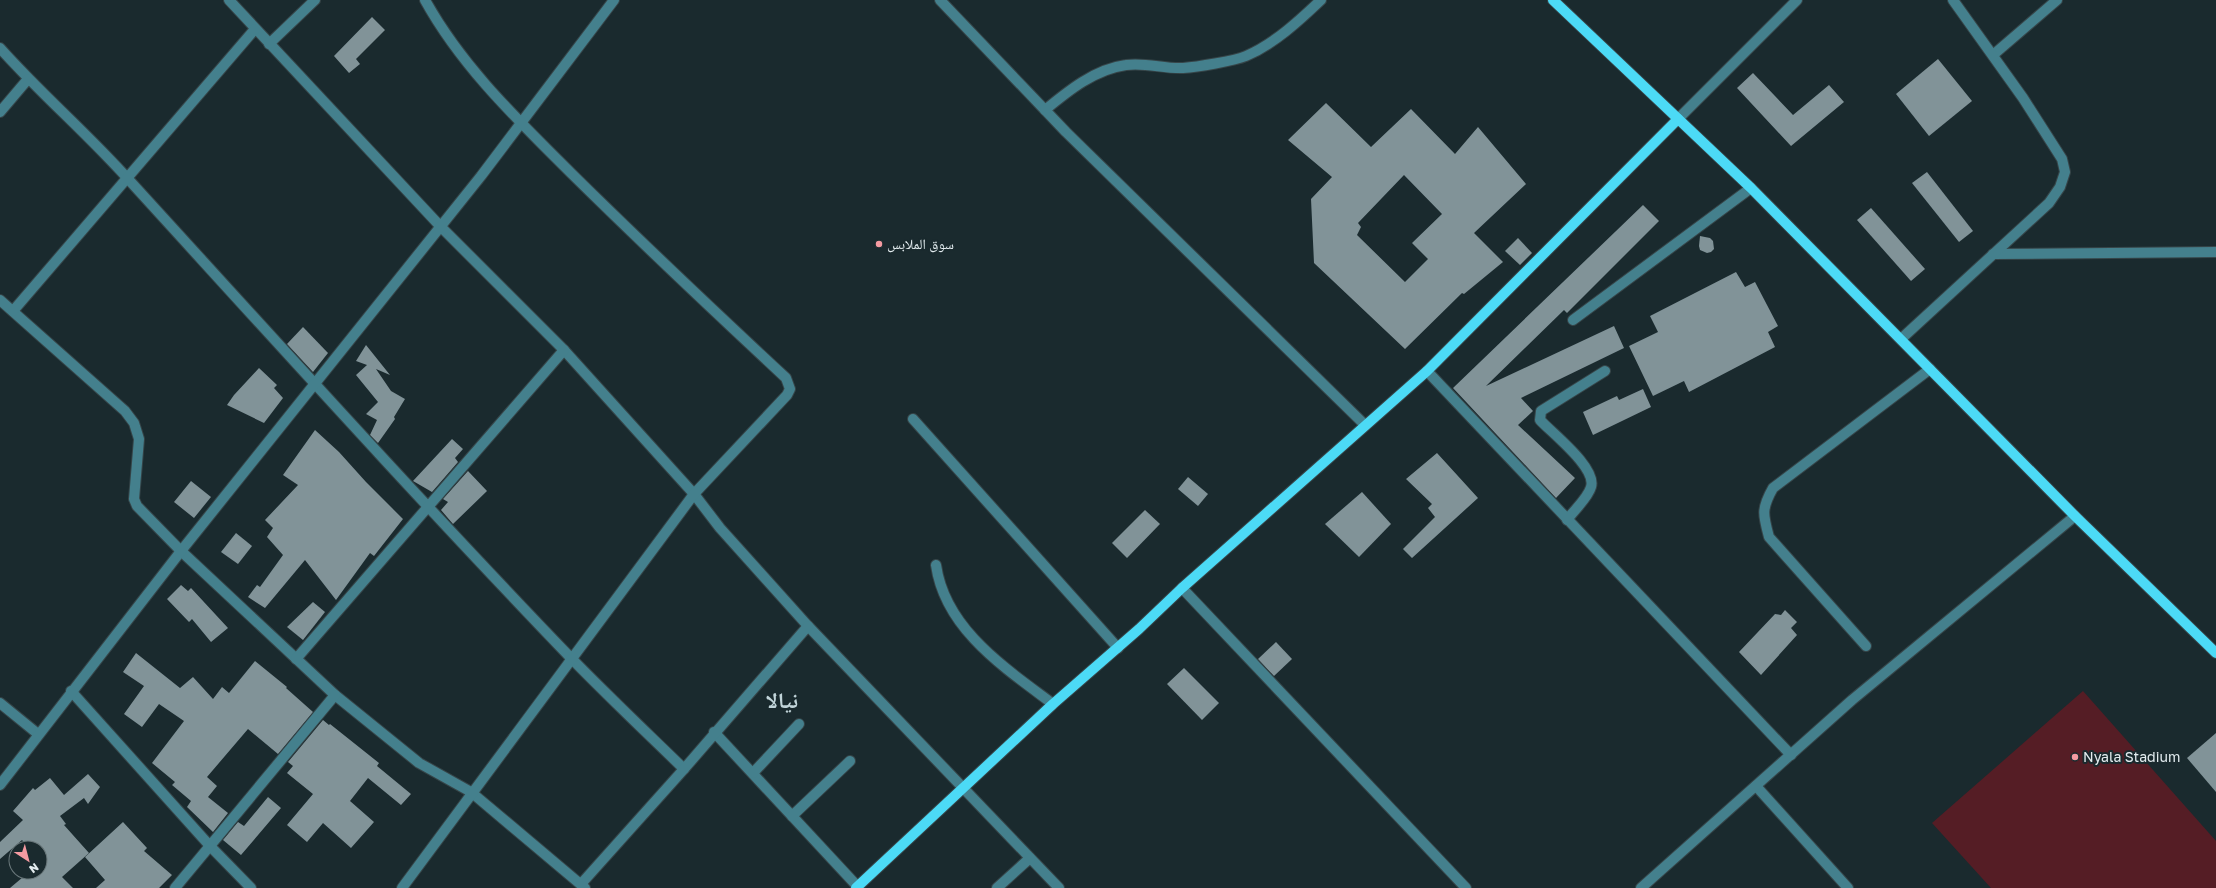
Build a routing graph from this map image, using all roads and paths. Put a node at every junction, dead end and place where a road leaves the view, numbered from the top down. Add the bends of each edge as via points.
1 (229, 0) edge
2 (315, 0) edge
3 (425, 0) edge
4 (614, 0) edge
5 (940, 0) edge
6 (1321, 0) edge
7 (1553, 0) edge
8 (1797, 0) edge
9 (1954, 0) edge
10 (2057, 0) edge
11 (255, 29) junction
12 (269, 44) junction
13 (0, 48) edge
14 (1992, 55) junction
15 (28, 79) junction
16 (1045, 110) junction
17 (0, 112) edge
18 (1678, 119) junction
19 (522, 124) junction
20 (127, 176) junction
21 (1751, 188) junction
22 (440, 227) junction
23 (2216, 252) edge
24 (1993, 254) junction
25 (0, 300) edge
26 (13, 311) junction
27 (1573, 320) dead end
28 (1902, 339) junction
29 (564, 350) junction
30 (1930, 369) junction
31 (1427, 371) junction
32 (1605, 371) dead end
33 (315, 385) junction
34 (913, 419) dead end
35 (1365, 425) junction
36 (694, 494) junction
37 (428, 507) junction
38 (2075, 516) junction
39 (1567, 520) junction
40 (181, 551) junction
41 (936, 565) dead end
42 (1182, 588) junction
43 (808, 626) junction
44 (1866, 646) dead end
45 (1118, 648) junction
46 (2216, 653) edge
47 (296, 659) junction
48 (572, 659) junction
49 (71, 691) junction
50 (335, 695) junction
51 (0, 703) edge
52 (1053, 704) junction
53 (799, 724) dead end
54 (714, 732) junction
55 (38, 734) junction
56 (1791, 754) junction
57 (850, 760) dead end
58 (684, 769) junction
59 (753, 773) junction
60 (0, 785) edge
61 (1756, 786) junction
62 (963, 787) junction
63 (472, 792) junction
64 (792, 816) junction
65 (210, 846) junction
66 (1030, 858) junction
67 (583, 886) edge
68 (857, 887) edge
69 (175, 888) edge
70 (251, 888) edge
71 (402, 888) edge
72 (997, 888) edge
73 (1059, 888) edge
74 (1466, 888) edge
75 (1641, 888) edge
76 (1848, 888) edge

1 - 11 street
2 - 12 street
3 - 19 street via 436,20 474,72
4 - 19 street
5 - 16 street
6 - 16 street via 1283,34 1245,56 1183,68 1152,64 1126,65 1111,69 1078,84
7 - 18 main road
8 - 18 street
9 - 14 street
10 - 14 street
11 - 12 street
11 - 20 street
12 - 22 street
13 - 15 street
14 - 24 street via 2058,153 2064,172 2060,187 2049,203
15 - 17 street
15 - 20 street
16 - 35 street
18 - 21 main road
18 - 31 main road
19 - 22 street
19 - 36 street via 790,384 787,395
20 - 26 street
20 - 33 street
21 - 27 street
21 - 28 main road
22 - 29 street
22 - 33 street
23 - 24 street
24 - 28 street
25 - 26 street
26 - 40 street via 134,423 139,439 134,499 137,506
28 - 30 main road
29 - 36 street
29 - 37 street
30 - 38 main road
30 - 44 street via 1773,488 1764,503 1764,518 1769,537
31 - 35 main road
31 - 39 street
32 - 39 street via 1541,411 1539,415 1540,420 1588,468 1593,479 1591,488
33 - 37 street
33 - 40 street
34 - 45 street
35 - 42 main road
36 - 43 street via 720,528
36 - 48 street
37 - 47 street
37 - 48 street
38 - 46 main road
38 - 56 street via 1852,700
39 - 56 street
40 - 47 street
40 - 49 street
41 - 52 street via 939,582 955,614 980,646
42 - 45 main road
42 - 74 street
43 - 54 street
43 - 62 street
45 - 52 main road
47 - 50 street
48 - 58 street
48 - 63 street
49 - 55 street
49 - 65 street
50 - 63 street via 419,763
50 - 65 street
51 - 55 street
52 - 62 main road
53 - 59 street
54 - 58 street
54 - 59 street
55 - 60 street
56 - 61 street
57 - 64 street
58 - 67 street
59 - 64 street
61 - 75 street
61 - 76 street
62 - 66 street
62 - 68 main road
63 - 67 street
63 - 71 street
64 - 68 street
65 - 69 street
65 - 70 street
66 - 72 street
66 - 73 street

